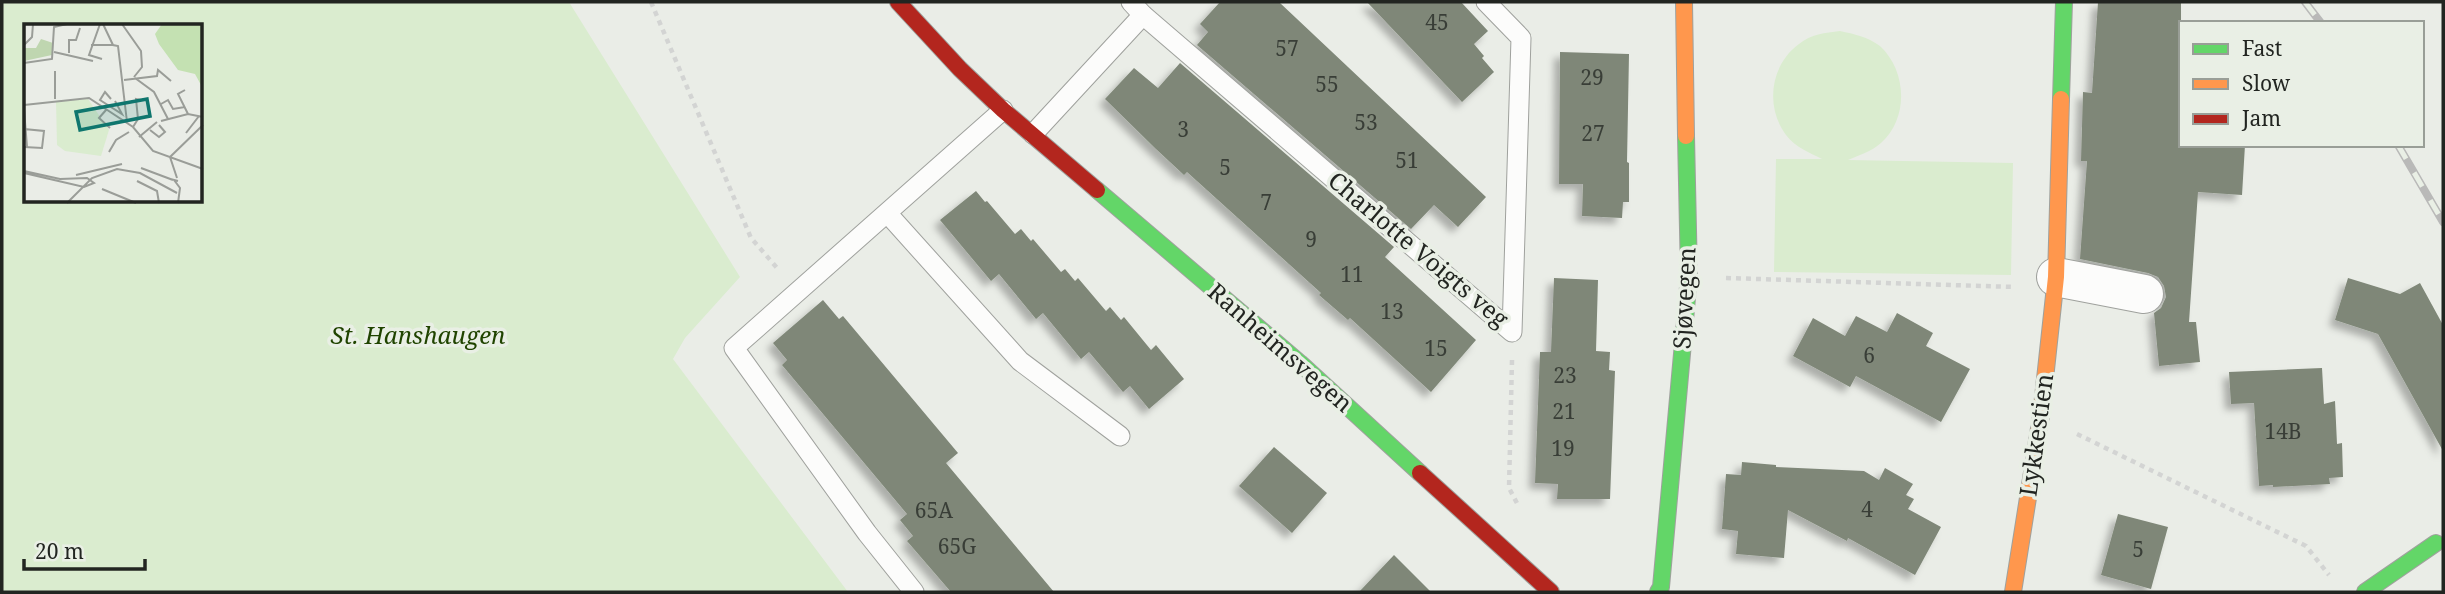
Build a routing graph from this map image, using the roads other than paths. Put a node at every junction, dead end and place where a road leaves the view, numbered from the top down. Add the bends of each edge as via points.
1 (898, 2) edge
2 (1486, 2) edge
3 (1684, 2) edge
4 (2064, 2) edge
5 (1137, 8) edge
6 (1003, 110) junction
7 (1033, 134) junction
8 (888, 214) junction
9 (2055, 283) junction
10 (2144, 295) dead end
11 (1120, 436) dead end
12 (2436, 544) dead end
13 (915, 592) edge
14 (1551, 592) edge
15 (1658, 592) edge
16 (2013, 592) edge
17 (2365, 592) edge

1 - 6 street, Ranheimsvegen
2 - 5 lane, Charlotte Voigts veg via 1521,38 1512,332
3 - 15 street, Sjøvegen via 1689,276
4 - 9 street, Lykkestien
5 - 7 lane
6 - 7 street, Ranheimsvegen
6 - 8 lane
7 - 14 street, Ranheimsvegen via 1300,363
8 - 11 lane via 1020,361
8 - 13 lane via 734,348
9 - 10 street
9 - 16 street, Lykkestien via 2041,416
12 - 17 street

